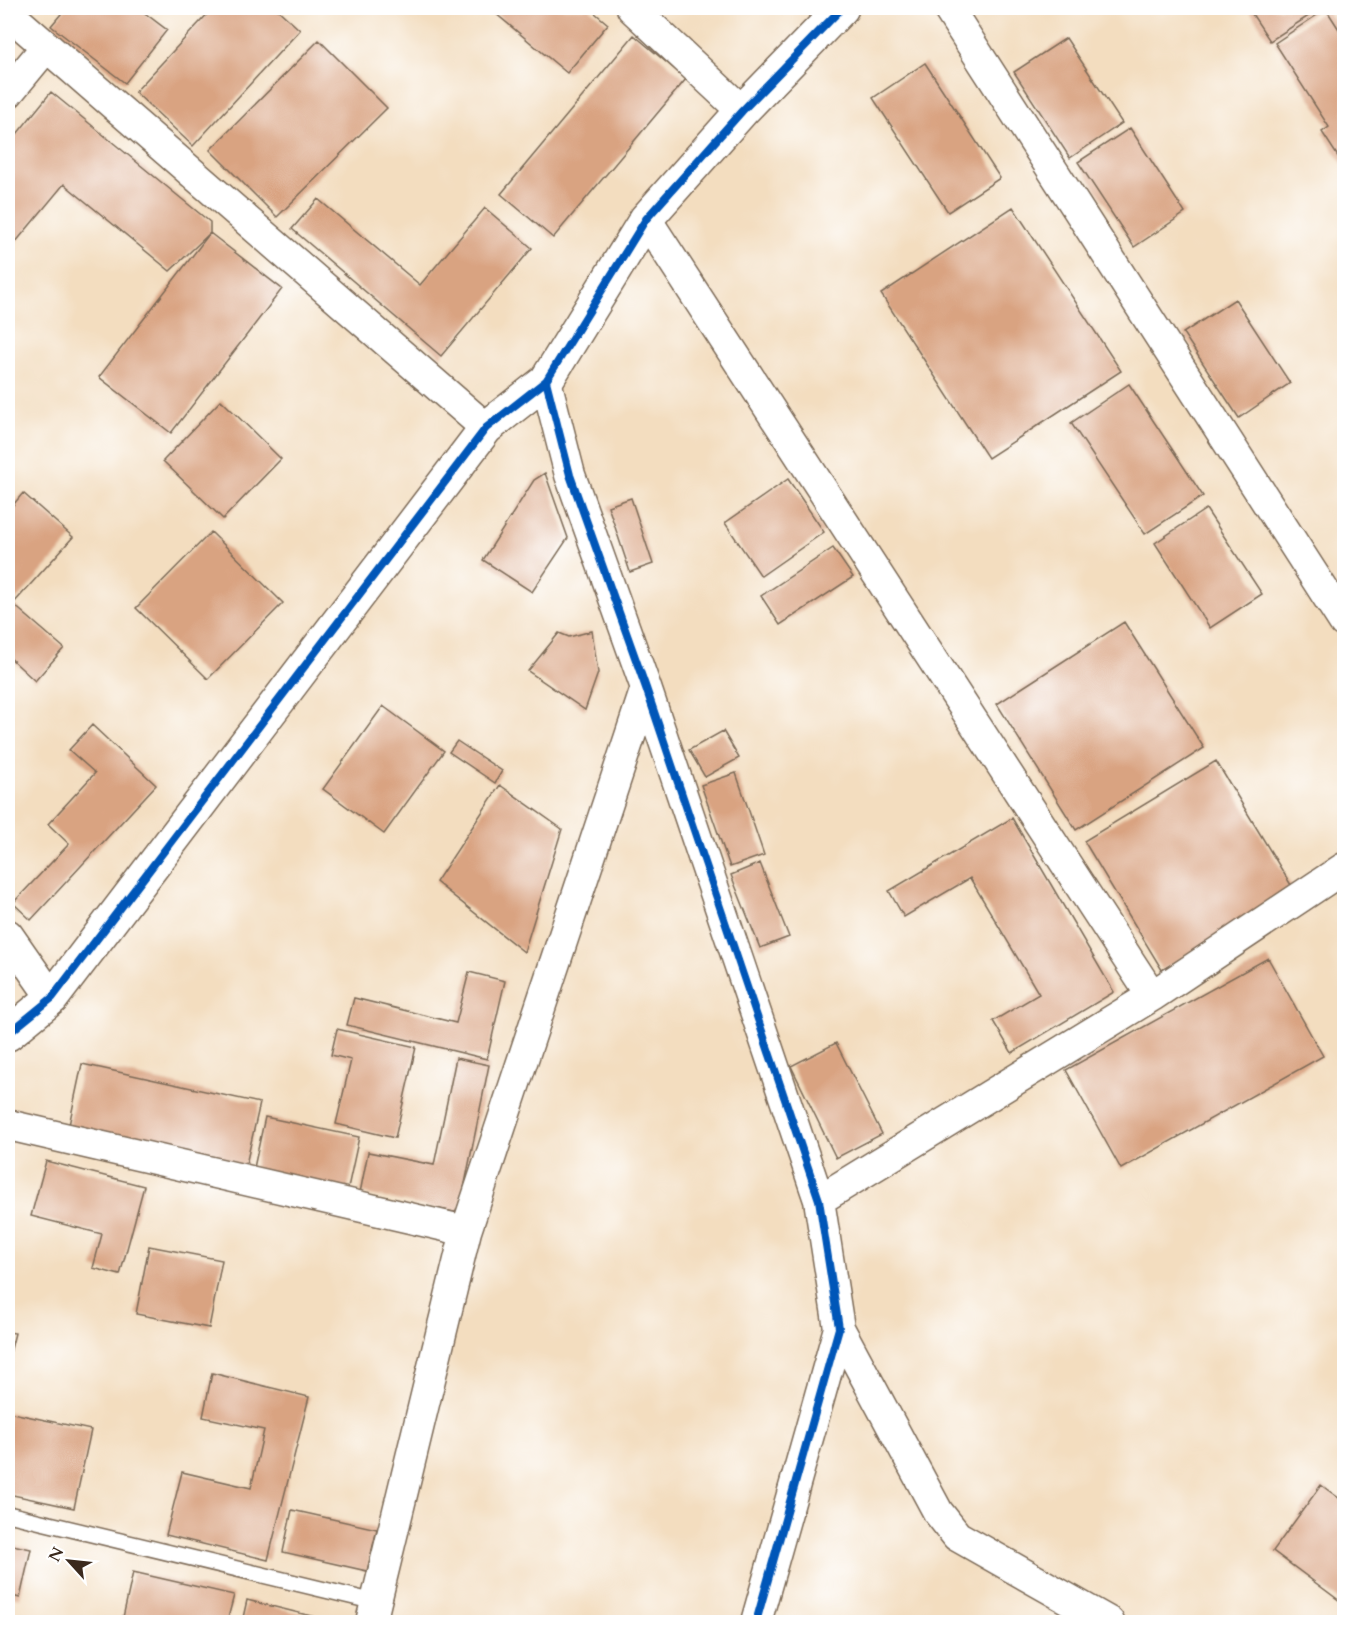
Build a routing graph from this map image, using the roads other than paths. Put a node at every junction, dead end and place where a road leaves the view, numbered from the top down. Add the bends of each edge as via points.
1 (632, 8) edge
2 (842, 8) edge
3 (948, 8) edge
4 (8, 13) edge
5 (46, 46) junction
6 (8, 93) edge
7 (742, 111) junction
8 (646, 219) junction
9 (546, 381) junction
10 (486, 428) junction
11 (1344, 622) edge
12 (646, 688) junction
13 (1344, 868) edge
14 (8, 935) edge
15 (1152, 996) junction
16 (52, 998) junction
17 (8, 1034) edge
18 (8, 1125) edge
19 (819, 1200) junction
20 (466, 1231) junction
21 (839, 1328) junction
22 (8, 1514) edge
23 (373, 1612) edge
24 (756, 1623) edge
25 (1109, 1623) edge

1 - 7 street
2 - 7 street
3 - 11 street
4 - 5 street
5 - 6 street
5 - 10 street
7 - 8 street
8 - 9 street
8 - 15 street
9 - 10 street
9 - 12 street via 570,475
10 - 16 street
12 - 19 street
12 - 20 street
13 - 15 street
14 - 16 street
15 - 19 street
16 - 17 street
18 - 20 street
19 - 21 street
20 - 23 street
21 - 24 street
21 - 25 street via 938,1512 957,1536
22 - 23 lane

